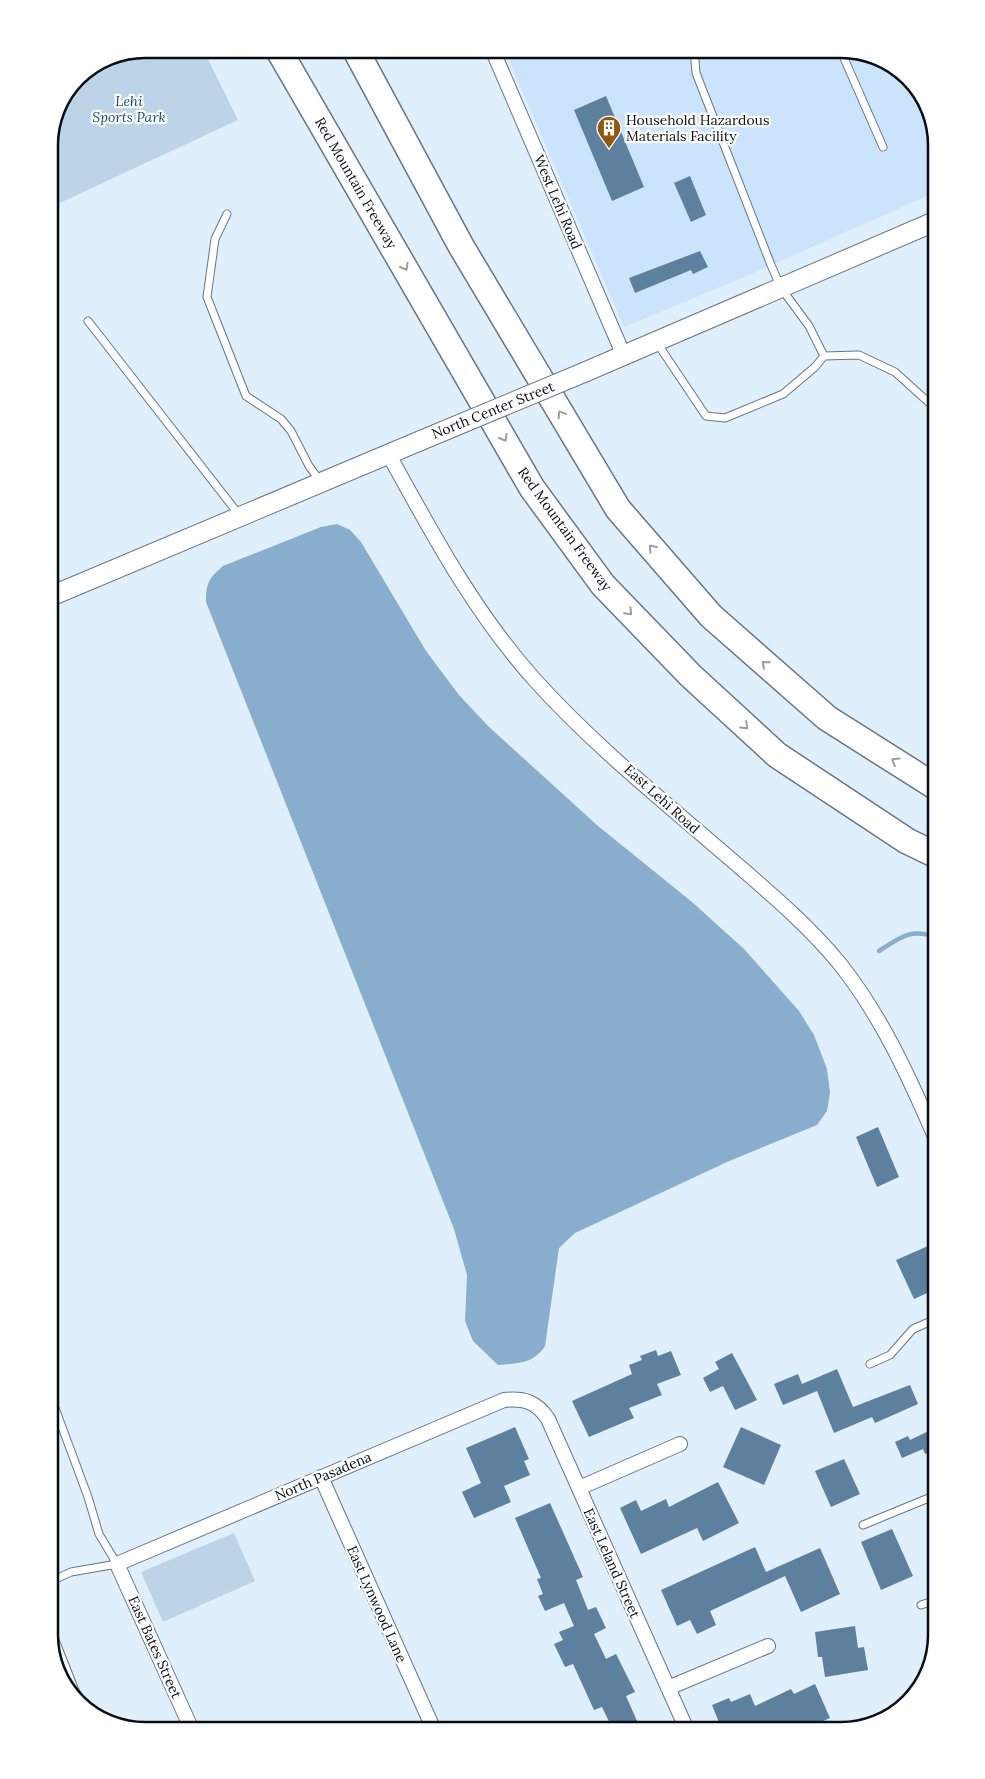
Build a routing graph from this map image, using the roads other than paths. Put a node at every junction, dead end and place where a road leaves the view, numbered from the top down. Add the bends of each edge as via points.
1 (283, 58) edge
2 (360, 58) edge
3 (496, 58) edge
4 (695, 58) edge
5 (844, 58) edge
6 (883, 147) dead end
7 (227, 214) dead end
8 (928, 224) edge
9 (781, 288) junction
10 (88, 321) dead end
11 (657, 342) junction
12 (624, 356) junction
13 (824, 356) junction
14 (928, 402) edge
15 (390, 455) junction
16 (322, 483) junction
17 (240, 517) junction
18 (58, 592) edge
19 (928, 782) edge
20 (928, 851) edge
21 (928, 1121) edge
22 (928, 1323) edge
23 (870, 1364) dead end
24 (530, 1401) joint
25 (58, 1416) edge
26 (680, 1444) dead end
27 (321, 1477) junction
28 (579, 1488) junction
29 (928, 1498) edge
30 (864, 1525) dead end
31 (117, 1564) junction
32 (58, 1578) edge
33 (928, 1603) edge
34 (922, 1605) dead end
35 (768, 1646) dead end
36 (668, 1688) junction
37 (188, 1721) edge
38 (430, 1721) edge
39 (683, 1722) edge

1 -> 20 highway, Red Mountain Freeway via 532,488 603,585 691,676 777,755 891,831
19 -> 2 highway via 828,718 718,623 618,509 461,246
3 - 12 street, West Lehi Road
4 - 9 lane via 696,73
5 - 6 lane
7 - 16 lane via 215,239 207,297 246,396 281,419
8 - 9 street, North Center Street
9 - 11 street, North Center Street
9 - 13 lane via 809,326
10 - 17 lane
11 - 12 street, North Center Street
11 - 13 lane via 706,416 725,418 782,394
12 - 15 street, North Center Street, bridge
13 - 14 lane via 859,354 895,372
15 - 16 street, North Center Street
15 - 21 street, East Lehi Road via 474,602 533,678 627,768 792,913 839,964 891,1040
16 - 17 street, North Center Street
17 - 18 street, North Center Street
22 - 23 lane via 913,1329 890,1355
24 - 27 street, North Pasadena via 504,1400
24 - 28 street, East Leland Street via 548,1419
25 - 31 lane via 99,1534
26 - 28 street
27 - 31 street, North Pasadena
27 - 38 street, East Lynwood Lane
28 - 36 street, East Leland Street
29 - 30 lane
31 - 32 lane via 71,1572
31 - 37 street, East Bates Street
33 - 34 lane
35 - 36 street
36 - 39 street, East Leland Street

